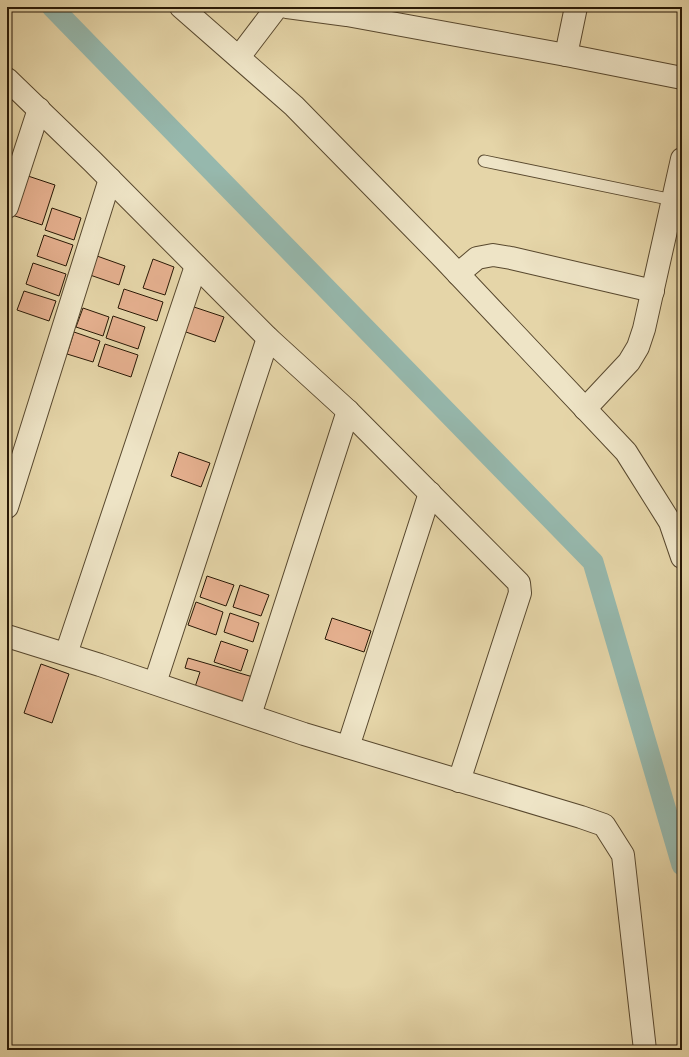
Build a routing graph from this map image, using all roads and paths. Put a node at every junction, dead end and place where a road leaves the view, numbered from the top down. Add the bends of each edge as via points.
1 (181, 7) edge
2 (277, 7) edge
3 (287, 7) edge
4 (576, 7) edge
5 (566, 55) junction
6 (239, 57) junction
7 (682, 78) edge
8 (7, 79) edge
9 (39, 109) junction
10 (682, 160) edge
11 (484, 161) dead end
12 (110, 179) junction
13 (673, 200) junction
14 (7, 207) edge
15 (196, 266) junction
16 (458, 274) junction
17 (653, 291) junction
18 (268, 338) junction
19 (585, 410) junction
20 (348, 411) junction
21 (430, 493) junction
22 (7, 506) edge
23 (676, 519) edge
24 (682, 557) edge
25 (7, 636) edge
26 (66, 654) junction
27 (155, 683) junction
28 (250, 715) junction
29 (348, 747) junction
30 (459, 781) junction
31 (645, 1050) edge

1 - 6 street
2 - 6 street
3 - 5 street via 347,15
4 - 5 street
5 - 7 street
6 - 16 street via 294,106
8 - 9 street
9 - 12 street
9 - 14 street
10 - 13 street
11 - 13 lane
12 - 15 street
12 - 22 street
13 - 17 street
15 - 18 street
15 - 26 street
16 - 17 street via 477,258 493,255
16 - 19 street
17 - 19 street via 638,347 629,362
18 - 20 street
18 - 27 street
19 - 23 street via 626,452
20 - 21 street
20 - 28 street
21 - 29 street
21 - 30 street via 519,583 520,593
23 - 24 street
25 - 26 street
26 - 27 street
27 - 28 street
28 - 29 street
29 - 30 street
30 - 31 street via 604,825 623,855

